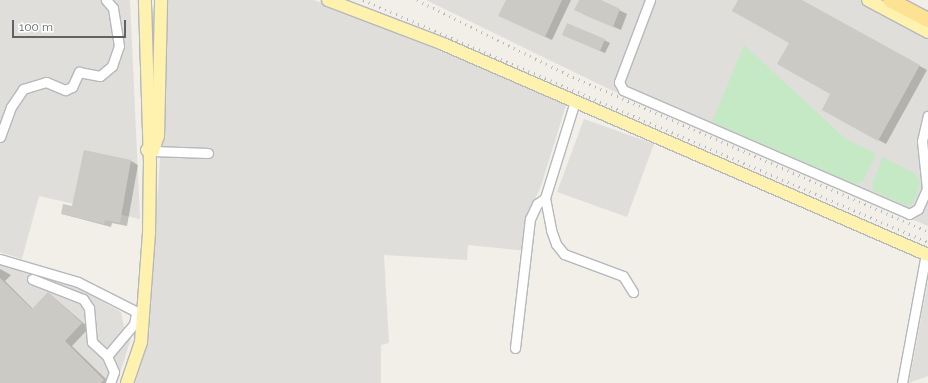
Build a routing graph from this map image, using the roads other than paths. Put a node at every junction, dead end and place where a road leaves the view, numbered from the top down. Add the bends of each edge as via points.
1 (106, 0) edge
2 (137, 0) edge
3 (145, 0) edge
4 (154, 0) edge
5 (161, 0) edge
6 (328, 0) edge
7 (650, 0) edge
8 (868, 0) edge
9 (890, 0) edge
10 (928, 20) edge
11 (928, 32) edge
12 (151, 89) junction
13 (575, 101) junction
14 (928, 116) edge
15 (0, 137) edge
16 (208, 153) dead end
17 (150, 155) junction
18 (545, 198) junction
19 (927, 254) edge
20 (0, 259) edge
21 (32, 279) dead end
22 (633, 292) dead end
23 (140, 314) junction
24 (514, 348) dead end
25 (107, 356) junction
26 (110, 383) edge
27 (127, 383) edge
28 (902, 383) edge

1 - 15 street via 113,8 119,46 112,66 100,76 79,72 72,87 65,90 46,82 23,89 11,107
2 - 17 main road via 142,138
3 - 12 main road
4 - 12 main road
5 - 17 main road via 161,96 158,136
6 - 13 main road via 443,44
7 - 14 street via 619,82 623,90 909,214 918,209 927,189 922,141
8 - 11 main road
9 - 10 highway
12 - 17 main road
13 - 18 street
13 - 19 main road
16 - 17 street
17 - 23 main road via 149,234
18 - 22 street via 551,230 556,244 564,254 623,276
18 - 24 street via 538,204 530,219
19 - 28 street
20 - 23 street via 78,282
21 - 25 street via 83,299 89,308 92,342
23 - 25 street
23 - 27 main road via 141,342
25 - 26 street via 114,372

